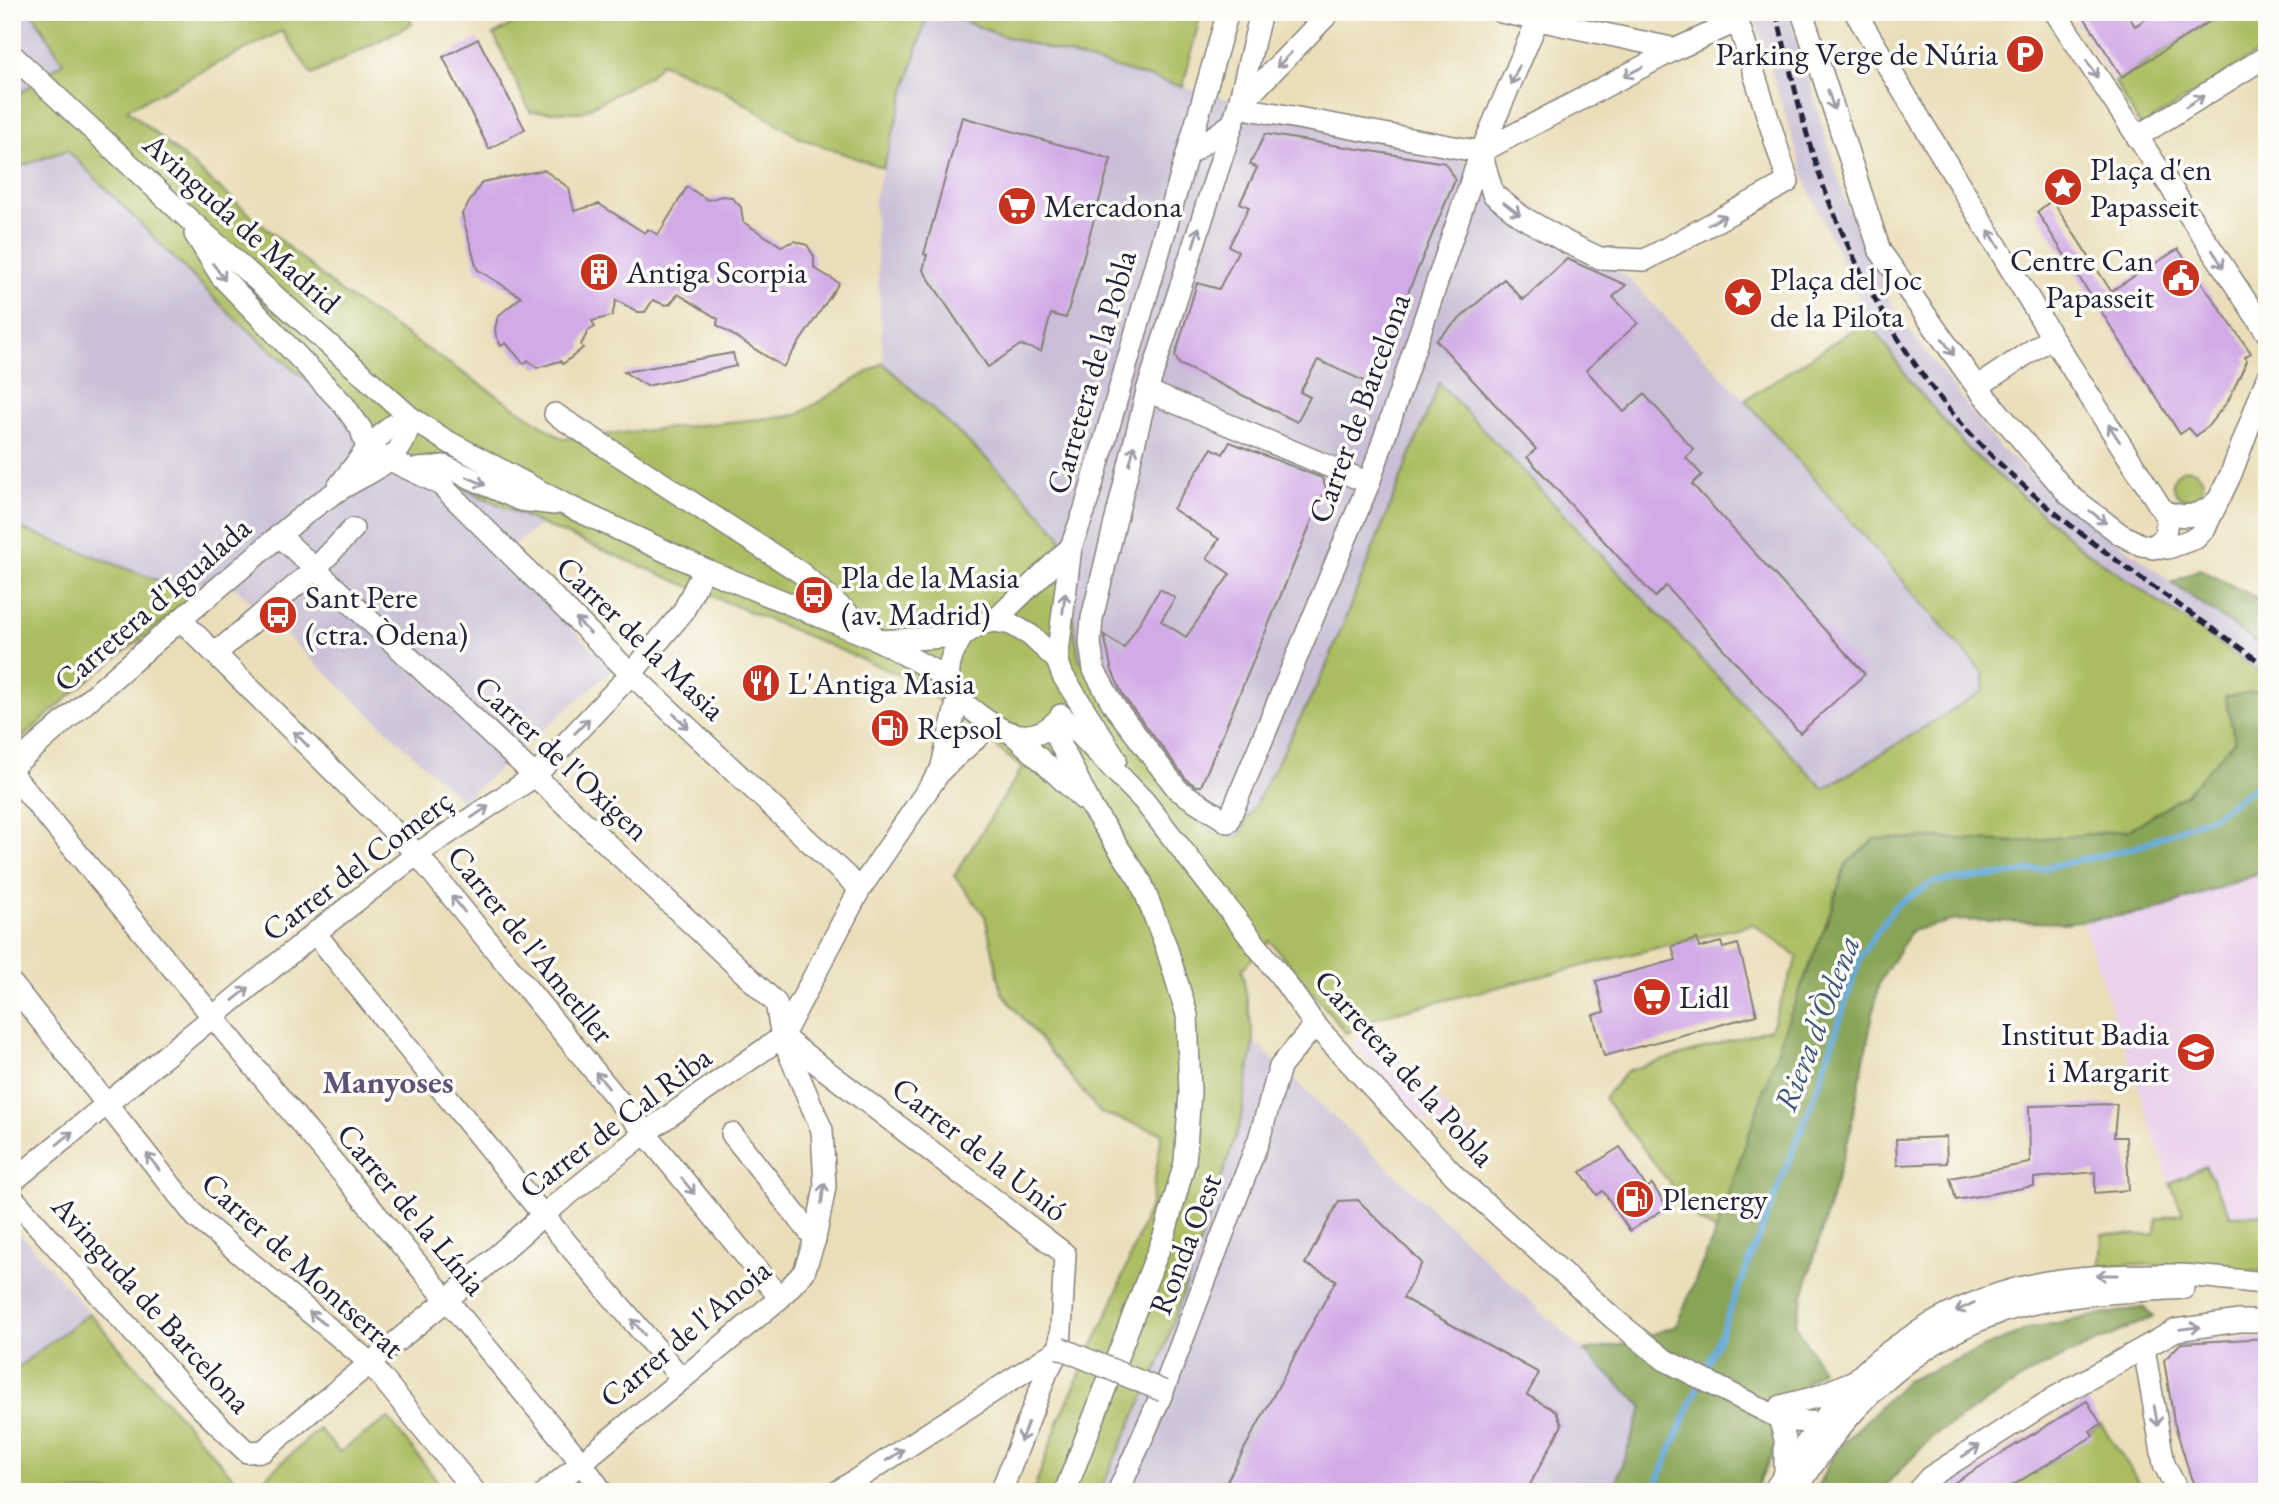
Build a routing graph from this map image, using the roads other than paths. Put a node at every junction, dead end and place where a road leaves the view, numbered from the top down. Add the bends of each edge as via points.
1 (1228, 12) edge
2 (1261, 12) edge
3 (1330, 12) edge
4 (1501, 12) edge
5 (1802, 12) edge
6 (1855, 12) edge
7 (2055, 12) edge
8 (1540, 16) edge
9 (1737, 16) edge
10 (1676, 49) junction
11 (12, 55) edge
12 (2267, 56) edge
13 (22, 77) edge
14 (1235, 115) junction
15 (2137, 137) junction
16 (1481, 152) junction
17 (1187, 155) junction
18 (183, 214) junction
19 (2267, 333) edge
20 (2052, 337) junction
21 (2267, 378) edge
22 (1977, 387) junction
23 (1147, 391) junction
24 (555, 414) dead end
25 (410, 417) junction
26 (367, 449) junction
27 (384, 464) junction
28 (411, 470) junction
29 (1369, 483) junction
30 (335, 492) junction
31 (2217, 501) junction
32 (566, 505) junction
33 (1085, 509) junction
34 (2163, 511) junction
35 (1116, 522) junction
36 (353, 529) dead end
37 (279, 536) junction
38 (1071, 547) junction
39 (2153, 548) junction
40 (315, 569) junction
41 (704, 569) junction
42 (181, 620) junction
43 (994, 621) junction
44 (962, 636) junction
45 (880, 640) junction
46 (215, 654) junction
47 (1060, 668) junction
48 (631, 674) junction
49 (949, 678) junction
50 (958, 698) junction
51 (1057, 721) junction
52 (991, 725) junction
53 (1013, 734) junction
54 (12, 767) edge
55 (941, 770) junction
56 (12, 774) edge
57 (535, 776) junction
58 (1144, 802) junction
59 (1093, 808) junction
60 (417, 854) junction
61 (860, 889) junction
62 (315, 933) junction
63 (12, 984) edge
64 (212, 1017) junction
65 (1315, 1024) junction
66 (782, 1037) junction
67 (107, 1103) junction
68 (645, 1133) junction
69 (732, 1134) dead end
70 (12, 1182) edge
71 (12, 1197) edge
72 (543, 1215) junction
73 (815, 1238) junction
74 (2258, 1282) edge
75 (780, 1298) junction
76 (447, 1300) junction
77 (2267, 1321) edge
78 (1059, 1348) junction
79 (2144, 1349) junction
80 (369, 1362) junction
81 (682, 1379) junction
82 (1866, 1383) junction
83 (1163, 1391) junction
84 (1780, 1412) junction
85 (1821, 1423) junction
86 (247, 1452) joint
87 (581, 1462) junction
88 (1812, 1463) junction
89 (1790, 1483) edge
90 (475, 1492) edge
91 (546, 1492) edge
92 (602, 1492) edge
93 (837, 1492) edge
94 (1001, 1492) edge
95 (1065, 1492) edge
96 (1118, 1492) edge
97 (1773, 1492) edge
98 (1917, 1492) edge
99 (2178, 1492) edge

1 - 17 street, Carretera de la Pobla
2 - 14 street
3 -> 14 street
4 - 8 street
5 -> 22 street via 1880,251
20 -> 6 street
7 -> 15 street
8 - 10 street
8 -> 16 street, Carrer de Barcelona
9 - 10 street
16 -> 9 street via 1493,194 1522,217 1600,258 1644,260 1788,181
10 -> 16 street
11 - 13 street, Avinguda de Madrid
15 -> 12 street
13 - 18 street, Avinguda de Madrid
14 - 16 street
14 - 17 street
23 -> 14 street
15 -> 19 street
16 - 29 street, Carrer de Barcelona
17 - 33 street, Carretera de la Pobla
18 - 25 street, Avinguda de Madrid
18 -> 26 street via 220,276 344,405 361,429
20 - 22 street
34 -> 20 street
21 - 31 street
22 -> 39 street via 2068,494 2120,534
23 - 29 street
35 -> 23 street
24 - 45 street via 802,573
25 - 26 street, Carretera d'Igualada via 390,427
25 - 27 street, Carretera d'Igualada via 409,433
25 - 32 street, Avinguda de Madrid
26 - 27 street
26 - 30 street, Carretera d'Igualada
27 - 28 street, Carretera d'Igualada
27 - 30 street, Carretera d'Igualada
28 -> 32 street, Carretera d'Igualada via 444,466 520,500
48 -> 28 street, Carrer de la Masia via 440,484
29 - 35 street, Carrer de Barcelona via 1228,822 1178,790 1114,706 1094,670 1092,618
30 - 37 street, Carretera d'Igualada
31 - 34 street via 2204,512 2188,516
31 - 39 street via 2196,538
32 - 41 street, Avinguda de Madrid
33 - 35 street
33 - 38 street, Carretera de la Pobla
34 - 39 street via 2165,536
36 - 40 street
37 - 40 street, Carrer de l'Oxigen
37 - 42 street, Carretera d'Igualada
38 - 43 street, Carretera de la Pobla
47 -> 38 street, Carretera de la Pobla
40 - 46 street
40 - 57 street, Carrer de l'Oxigen
41 - 45 street, Avinguda de Madrid
41 - 48 street, Carrer del Comerç via 683,612
42 - 46 street, Carrer de l'Ametller
42 - 54 street, Carretera d'Igualada
43 - 44 street
43 - 47 street via 1030,635
44 - 45 street
44 - 49 street via 951,658
45 - 49 street
60 -> 46 street, Carrer de l'Ametller
47 - 51 street via 1065,698
47 - 58 street
57 -> 48 street, Carrer del Comerç
48 -> 61 street, Carrer de la Masia
49 - 50 street
50 - 52 street
50 - 55 street, Carrer de Cal Riba
51 - 53 street via 1033,734
51 - 58 street, Carretera de la Pobla
51 - 59 street
52 - 53 street
52 - 55 street, Carrer de Cal Riba
53 - 59 street
55 - 61 street, Carrer de Cal Riba
56 - 64 street, Carrer de la Línia
60 -> 57 street, Carrer del Comerç
57 - 66 street, Carrer de l'Oxigen via 776,1003
58 - 65 street, Carretera de la Pobla
59 - 95 street via 1141,882 1166,946 1187,1015 1190,1092 1185,1163 1164,1236
60 - 62 street, Carrer del Comerç
68 -> 60 street, Carrer de l'Ametller
61 - 66 street, Carrer de Cal Riba
64 -> 62 street, Carrer del Comerç
62 - 72 street
63 - 67 street, Carrer de Montserrat
64 - 67 street, Carrer del Comerç
64 - 76 street, Carrer de la Línia
65 - 83 street, Ronda Oest via 1280,1067 1259,1139
65 - 84 street, Carretera de la Pobla via 1455,1176 1614,1319 1675,1367
66 - 68 street, Carrer de Cal Riba
73 -> 66 street, Carrer de l'Anoia via 825,1187 822,1130
66 - 78 street, Carrer de la Unió via 1065,1254
70 -> 67 street, Carrer del Comerç
80 -> 67 street, Carrer de Montserrat via 196,1217
68 - 72 street, Carrer de Cal Riba
68 -> 75 street, Carrer de l'Ametller
69 - 73 street
71 - 86 street, Avinguda de Barcelona via 202,1409
72 - 76 street, Carrer de Cal Riba
81 -> 72 street
73 - 75 street, Carrer de l'Anoia via 804,1272
74 - 82 street via 2107,1275 2029,1284 1972,1303 1935,1322 1892,1349
75 - 81 street, Carrer de l'Anoia
76 - 80 street, Carrer de Cal Riba
76 - 87 street, Carrer de la Línia
79 -> 77 street via 2176,1330
78 - 83 street, bridge
93 -> 78 street
78 -> 94 street, Carrer de la Unió
98 -> 79 street via 1930,1477 2054,1398
79 -> 99 street via 2164,1464
80 - 86 street, Carrer de Cal Riba via 263,1451
80 - 90 street, Carrer de Montserrat
81 - 87 street, Carrer de l'Anoia
82 - 84 street
82 - 85 street
82 - 88 street
83 - 96 street, Ronda Oest
84 - 85 street, Carretera de la Pobla via 1793,1422
84 - 89 street
85 - 88 street
85 - 89 street
87 - 91 street, Carrer de l'Anoia
87 - 92 street, Carrer de la Línia
88 - 89 street
89 - 97 street

